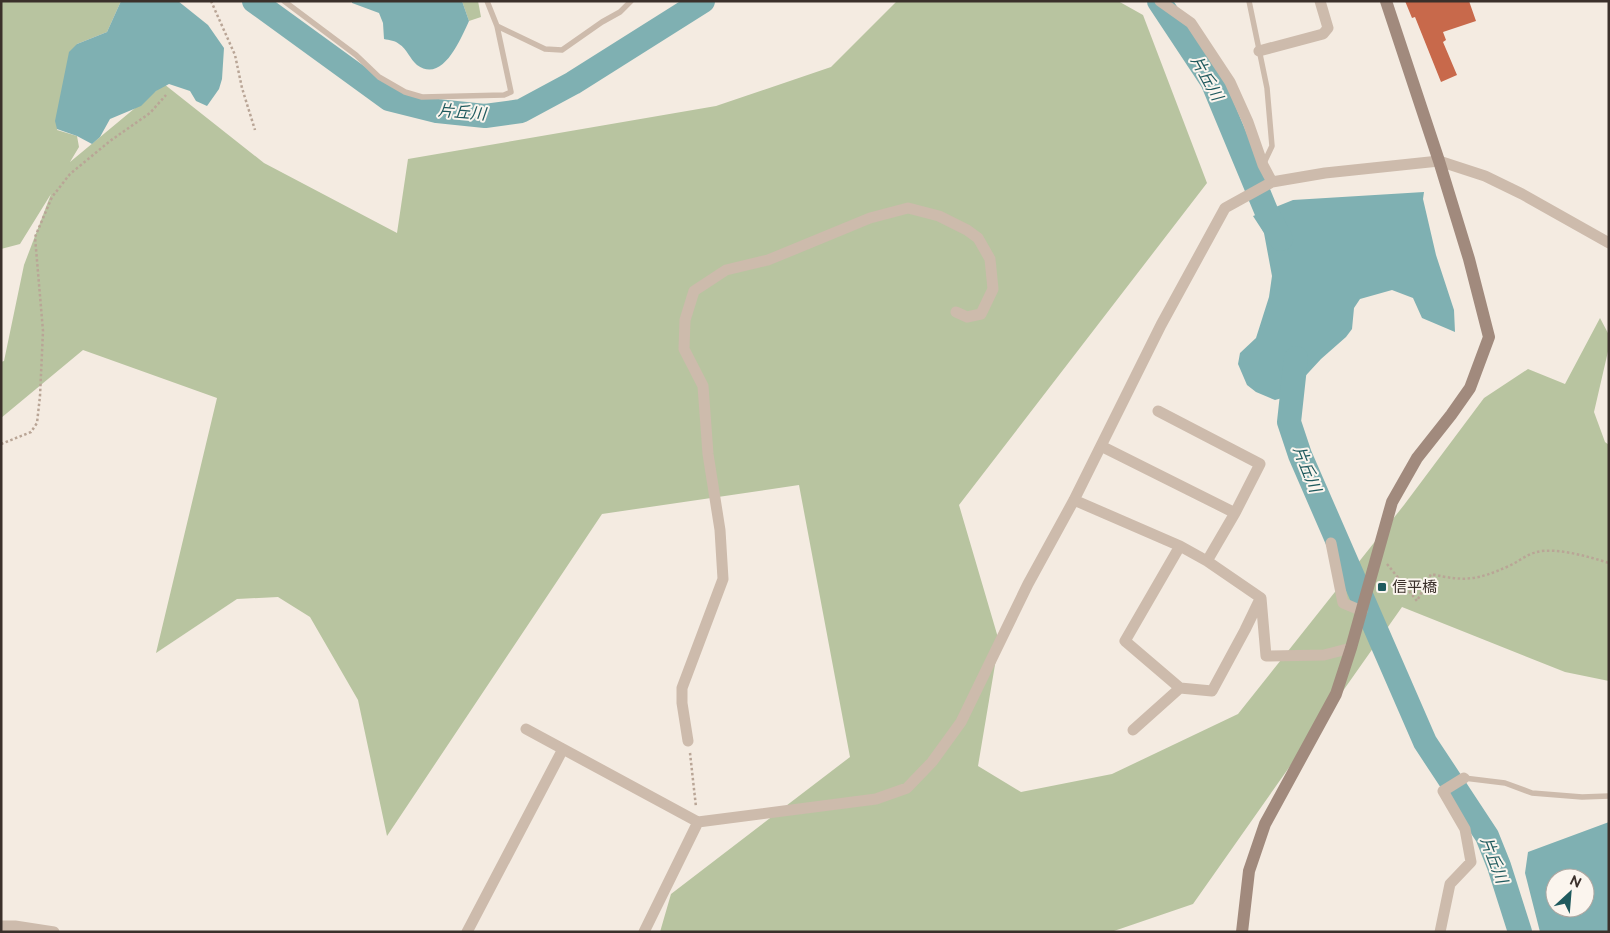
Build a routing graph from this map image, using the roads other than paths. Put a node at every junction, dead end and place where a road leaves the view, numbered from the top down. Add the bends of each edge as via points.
1 (284, 1) edge
2 (487, 1) edge
3 (631, 1) edge
4 (1160, 1) edge
5 (1249, 1) edge
6 (1320, 1) edge
7 (1386, 1) edge
8 (497, 26) junction
9 (1259, 51) junction
10 (1440, 161) junction
11 (1264, 165) junction
12 (1272, 182) junction
13 (1609, 243) edge
14 (956, 312) dead end
15 (1158, 411) dead end
16 (1101, 446) junction
17 (1074, 500) junction
18 (1236, 513) junction
19 (1331, 543) dead end
20 (1180, 546) junction
21 (1207, 561) junction
22 (1261, 598) junction
23 (1362, 611) junction
24 (1351, 648) junction
25 (1180, 688) junction
26 (526, 729) dead end
27 (1133, 730) dead end
28 (688, 742) road end
29 (563, 749) junction
30 (1464, 778) joint
31 (1609, 796) edge
32 (698, 822) junction
33 (1, 926) edge
34 (54, 932) edge
35 (467, 932) edge
36 (644, 932) edge
37 (1242, 932) edge
38 (1440, 932) edge

1 - 8 lane via 380,77 405,92 422,97 504,95 511,92
2 - 8 lane
3 - 8 lane via 620,12 562,50 545,49
4 - 11 street via 1191,23 1230,82
5 - 9 lane
6 - 9 street via 1328,28 1323,34
7 - 10 street
9 - 11 lane via 1267,88 1272,146
10 - 12 street
10 - 13 street via 1485,176
10 - 23 street via 1489,337 1470,388 1417,458 1392,502
11 - 12 street
12 - 16 street via 1225,208
14 - 28 street via 967,317 981,314 993,289 990,259 978,238 967,230 939,216 908,208 870,218 768,260 726,270 694,291 685,320 684,349 703,386 723,579 682,688
15 - 18 street via 1260,464
16 - 17 street
16 - 18 street
17 - 20 street
17 - 32 street via 1028,584 961,722 908,788 876,799
18 - 21 street
19 - 23 street via 1343,603
20 - 21 street
20 - 25 street via 1126,641
21 - 22 street
22 - 24 street via 1266,656 1324,655
22 - 25 street via 1212,691
23 - 24 street
24 - 37 street via 1336,694 1265,824 1249,871
25 - 27 street
26 - 29 street
29 - 32 street
29 - 35 street
30 - 31 lane via 1505,783 1532,793
30 - 38 street via 1443,791 1465,829 1471,862 1450,884
32 - 36 street
33 - 34 street

